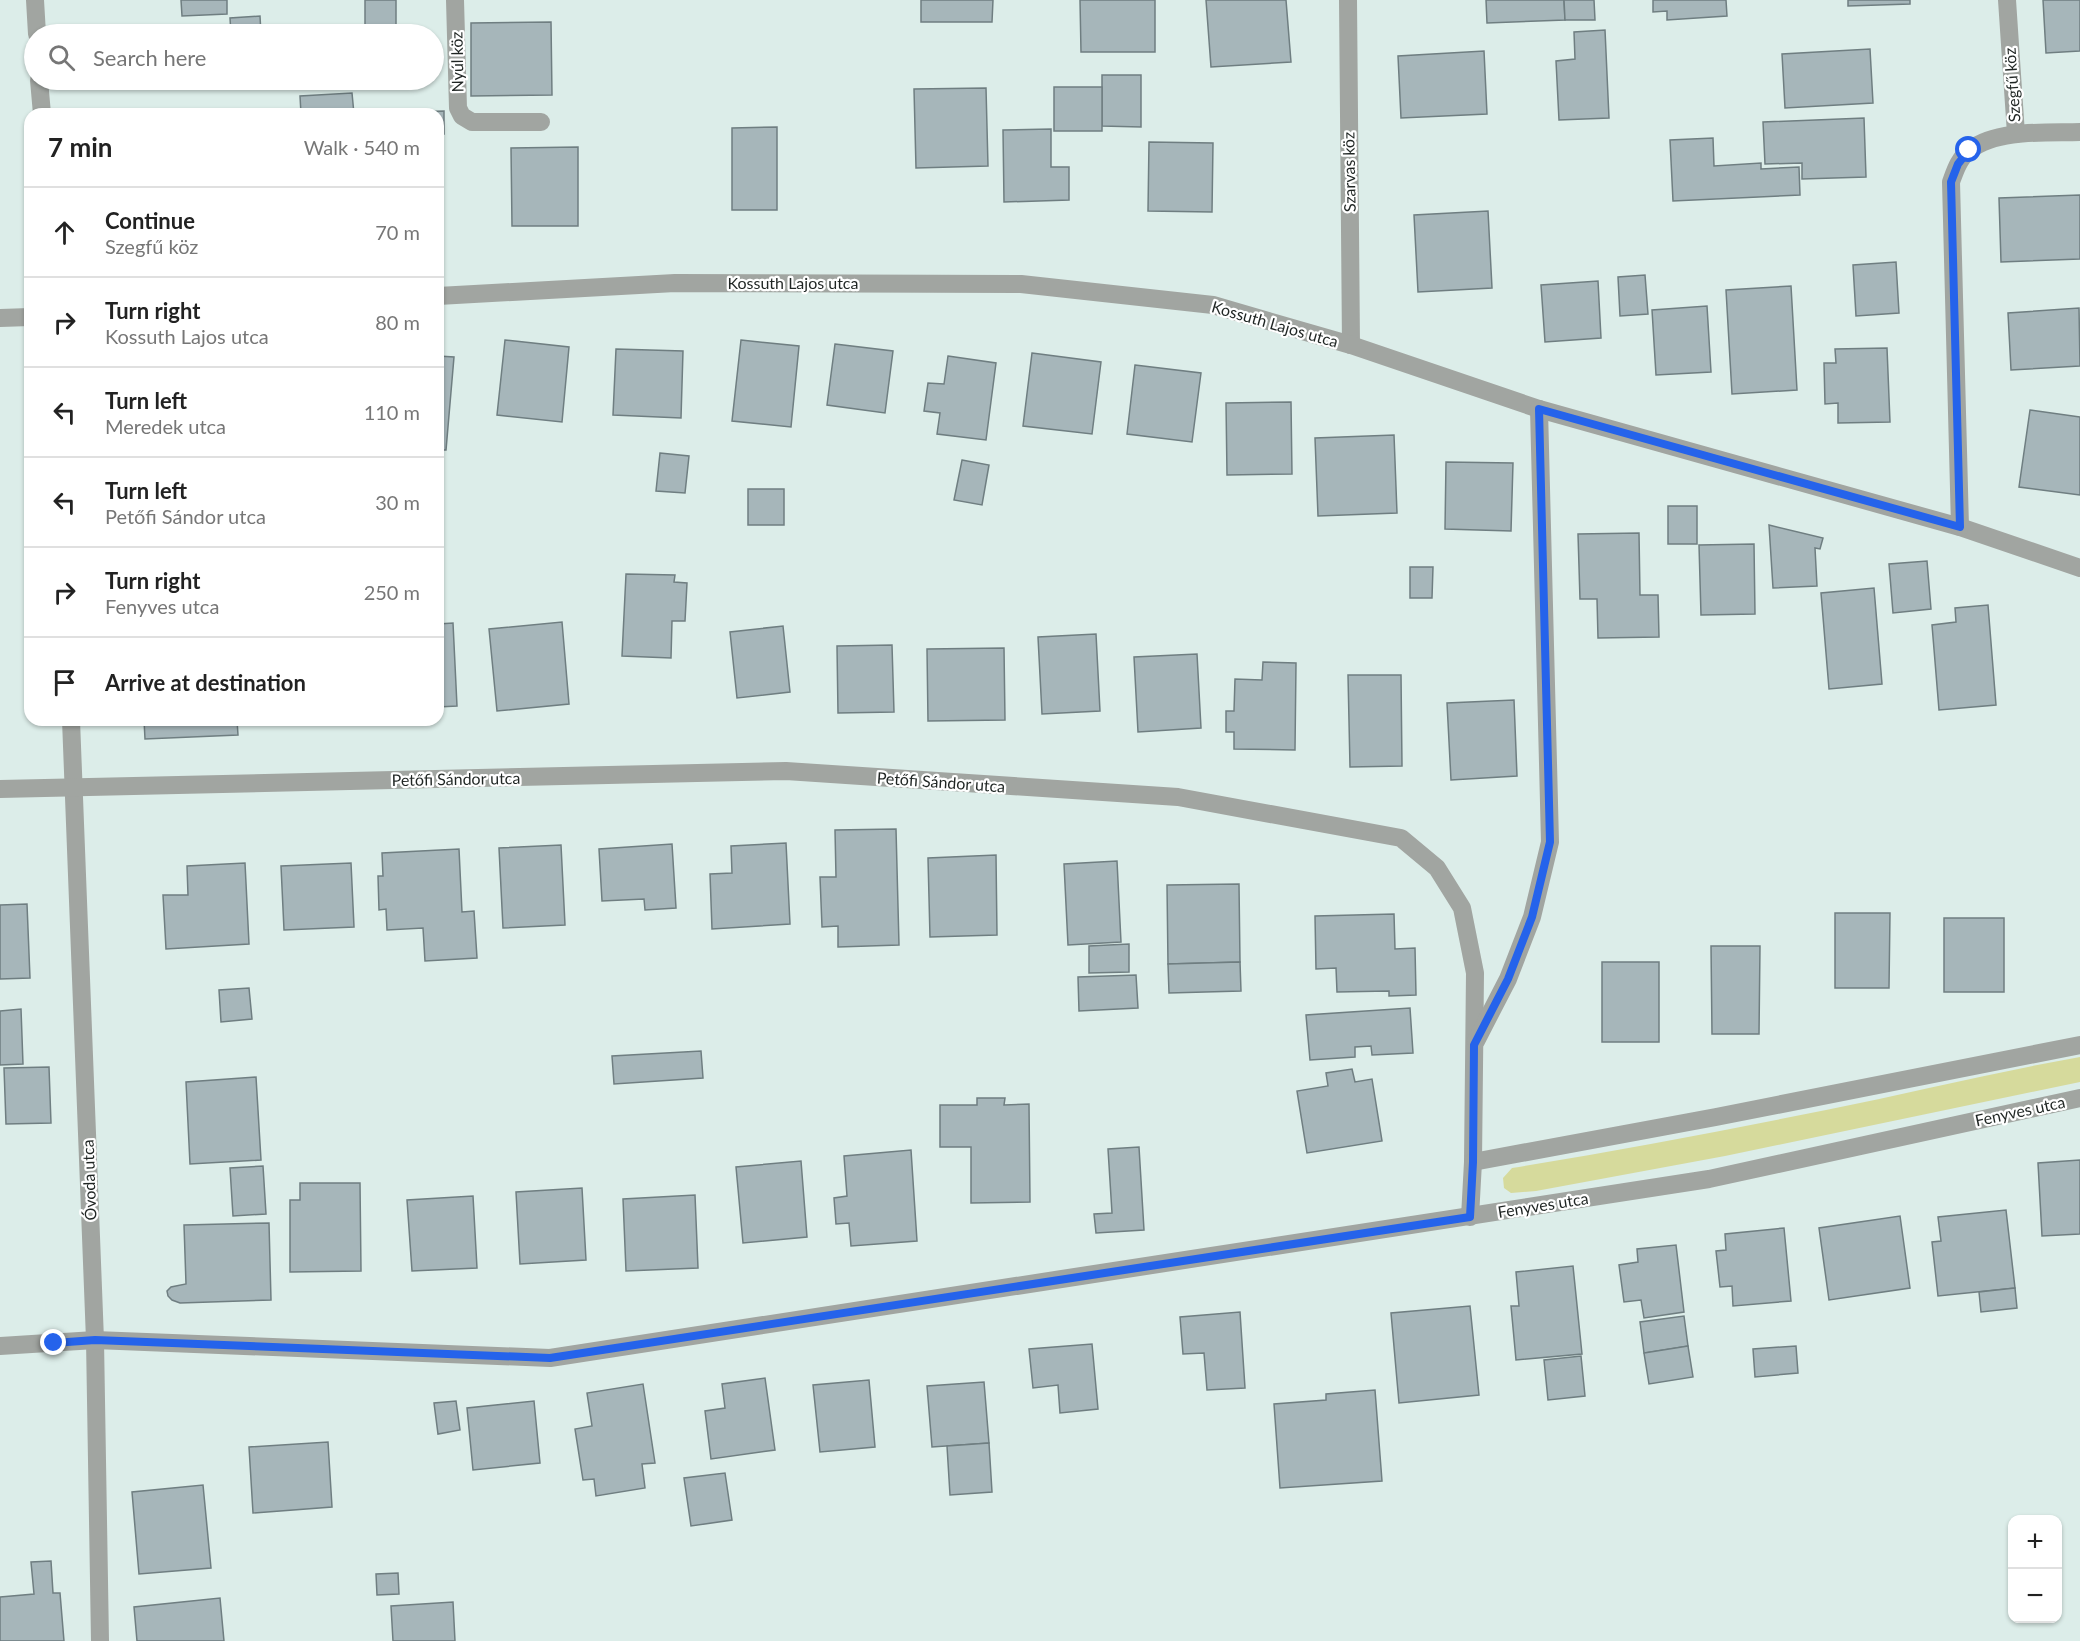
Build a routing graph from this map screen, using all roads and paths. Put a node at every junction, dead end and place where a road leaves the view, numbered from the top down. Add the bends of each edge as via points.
1 (35, 0) edge
2 (455, 0) edge
3 (1348, 0) edge
4 (2007, 0) edge
5 (36, 24) edge
6 (40, 90) edge
7 (41, 108) edge
8 (541, 122) dead end
9 (2080, 132) edge
10 (2016, 134) junction
11 (444, 296) edge
12 (24, 317) edge
13 (0, 318) edge
14 (1351, 345) junction
15 (1539, 409) junction
16 (1960, 527) junction
17 (2080, 568) edge
18 (70, 726) edge
19 (73, 787) junction
20 (0, 789) edge
21 (1474, 1045) junction
22 (2080, 1045) edge
23 (2080, 1098) edge
24 (1473, 1162) junction
25 (1470, 1217) junction
26 (95, 1340) junction
27 (0, 1346) edge
28 (100, 1641) edge

1 - 5 street
2 - 8 street, Nyúl köz via 458,108 462,116 472,122
3 - 14 street, Szarvas köz
4 - 10 street, Szegfű köz
6 - 7 street
9 - 10 street
10 - 16 street, Szegfű köz via 1969,150 1951,182
11 - 14 street, Kossuth Lajos utca via 675,283 1021,284 1213,305
12 - 13 street
14 - 15 street, Kossuth Lajos utca
15 - 16 street, Kossuth Lajos utca
15 - 21 street via 1550,842 1532,917 1508,979
16 - 17 street, Kossuth Lajos utca
18 - 19 street, Óvoda utca
19 - 20 street, Petőfi Sándor utca
19 - 21 street, Petőfi Sándor utca via 786,771 1178,797 1401,838 1437,868 1462,908 1475,973
19 - 26 street, Óvoda utca
21 - 24 street, Petőfi Sándor utca
22 - 24 street
23 - 25 street, Fenyves utca via 1709,1179
24 - 25 street, Petőfi Sándor utca
25 - 26 street, Fenyves utca via 550,1358
26 - 27 street, Fenyves utca
26 - 28 street, Óvoda utca

